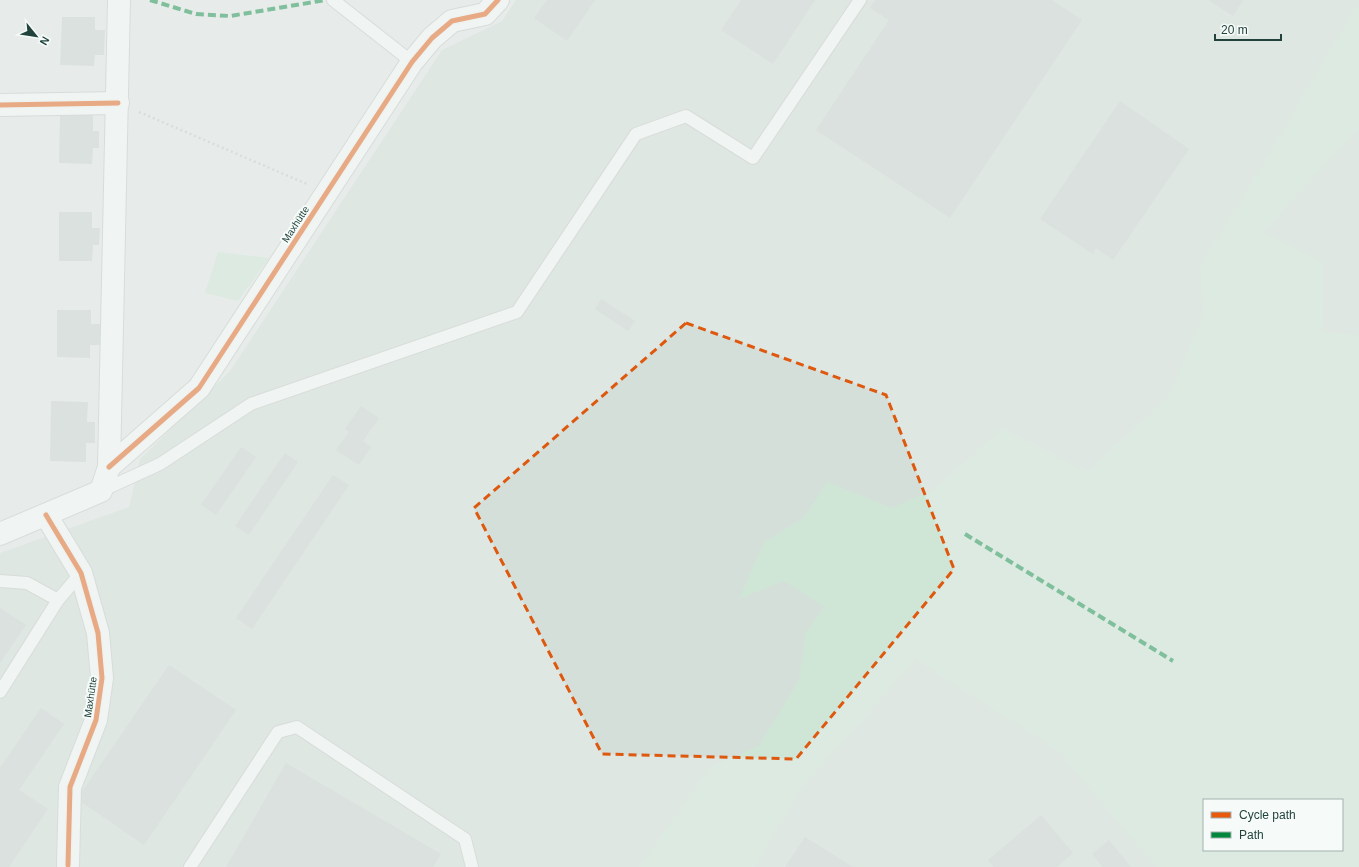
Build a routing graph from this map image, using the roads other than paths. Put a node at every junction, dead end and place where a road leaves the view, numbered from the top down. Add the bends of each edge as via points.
1 (119, 0) edge
2 (333, 0) edge
3 (498, 0) edge
4 (860, 0) edge
5 (412, 62) junction
6 (118, 103) junction
7 (0, 105) edge
8 (109, 467) junction
9 (102, 491) junction
10 (46, 515) junction
11 (0, 534) edge
12 (81, 573) junction
13 (0, 581) edge
14 (58, 600) junction
15 (0, 692) edge
16 (68, 864) dead end
17 (190, 867) edge
18 (472, 867) edge

1 - 6 street
2 - 5 lane
3 - 5 street, Maxhütte via 485,14 452,21 432,38
4 - 9 lane via 753,158 686,116 636,134 517,312 252,404 160,464
5 - 8 street, Maxhütte via 199,388
6 - 7 street
6 - 8 street
8 - 9 street
9 - 10 street
10 - 11 street
10 - 12 street, Maxhütte
12 - 14 lane
12 - 16 street, Maxhütte via 98,632 102,678 96,720 70,787
13 - 14 lane via 27,583
14 - 15 lane
17 - 18 lane via 278,732 297,727 465,839

